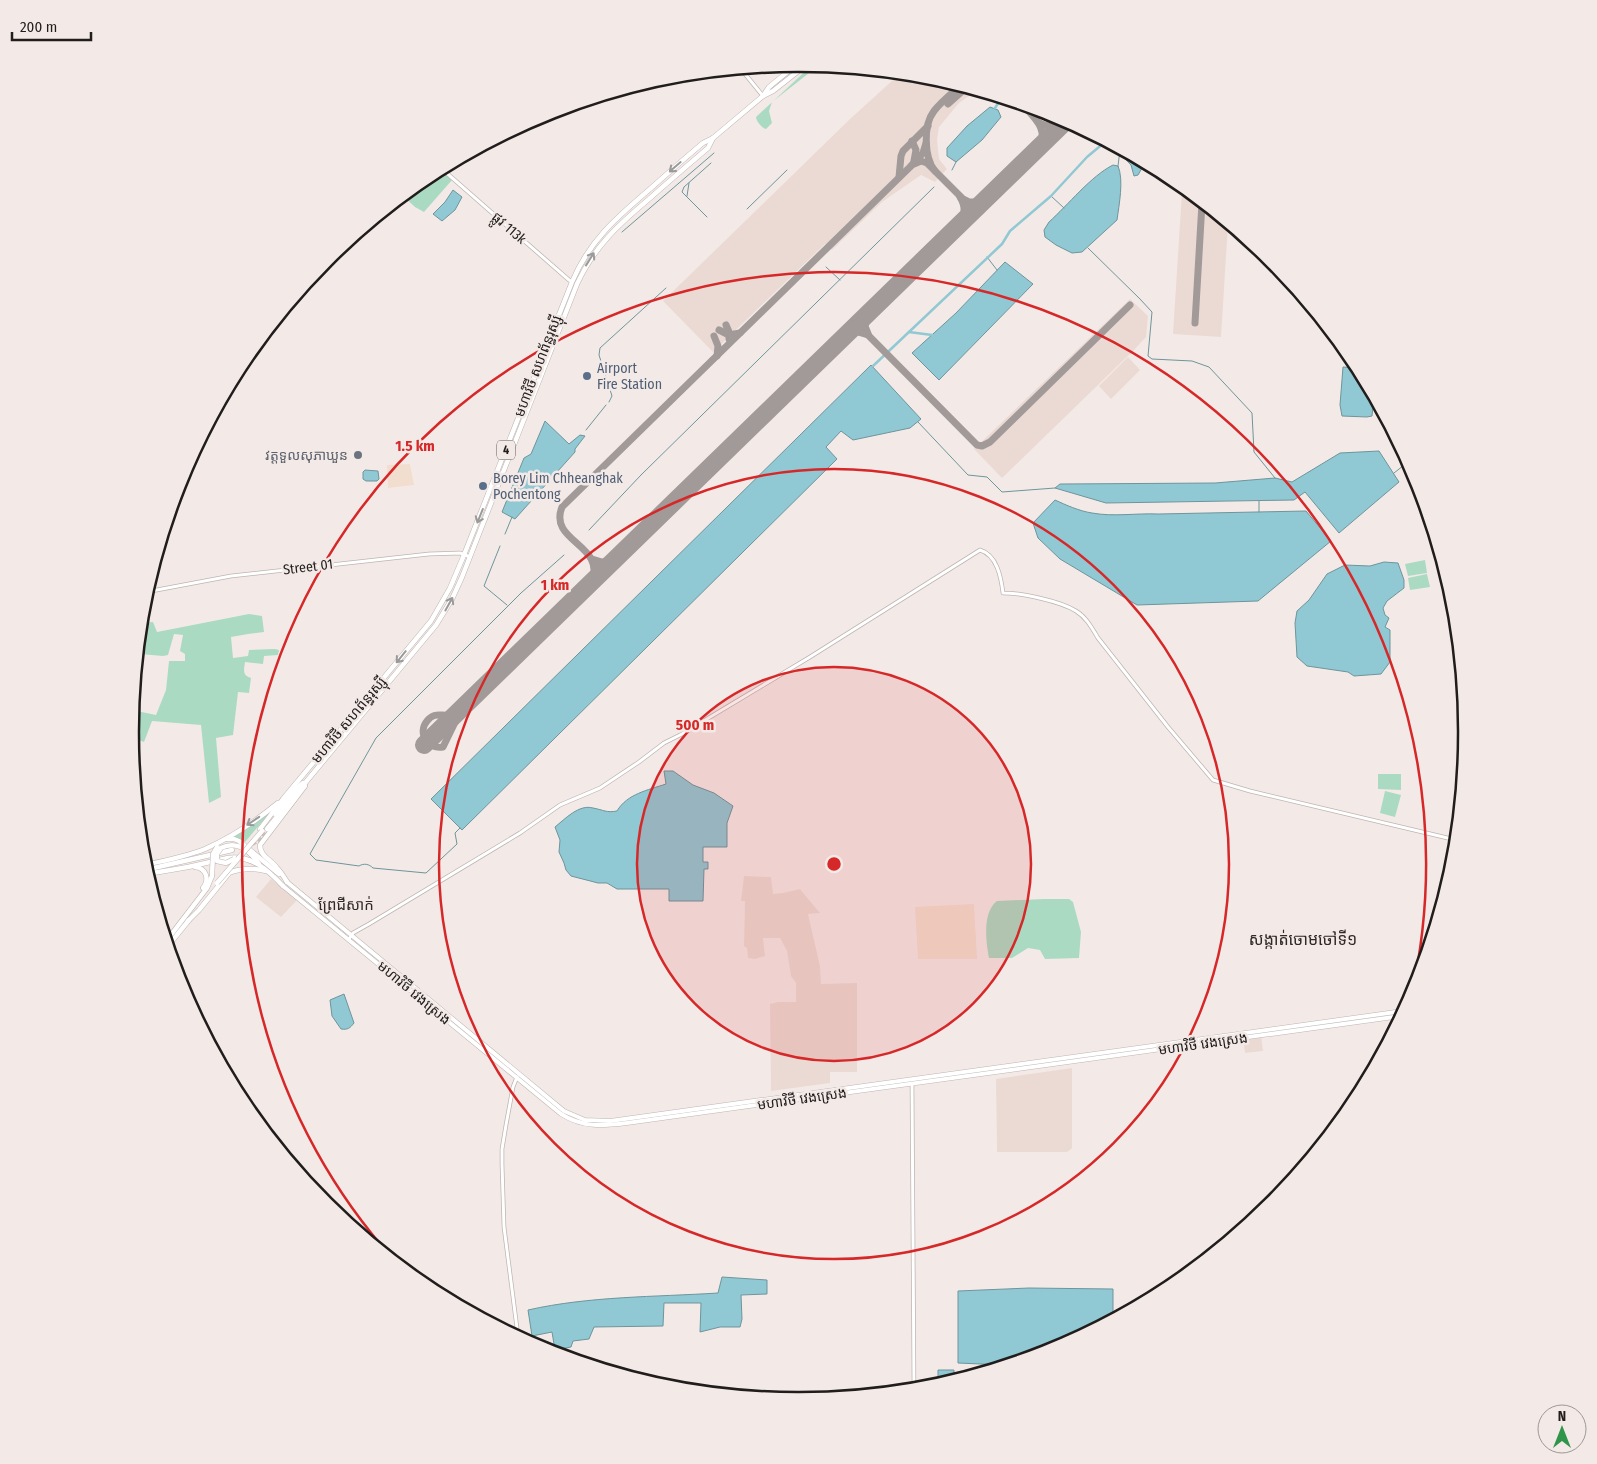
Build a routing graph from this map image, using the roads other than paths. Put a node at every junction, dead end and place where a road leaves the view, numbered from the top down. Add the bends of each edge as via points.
1 (796, 72) edge
2 (786, 73) edge
3 (746, 75) edge
4 (763, 96) junction
5 (713, 138) junction
6 (448, 174) edge
7 (572, 282) junction
8 (577, 284) junction
9 (464, 555) junction
10 (470, 557) junction
11 (155, 590) edge
12 (309, 778) junction
13 (283, 799) junction
14 (268, 829) tunnel mouth
15 (261, 830) junction
16 (1449, 838) edge
17 (220, 845) junction
18 (232, 850) dead end
19 (234, 859) junction
20 (152, 863) edge
21 (260, 864) junction
22 (188, 867) junction
23 (154, 870) edge
24 (154, 873) edge
25 (271, 873) junction
26 (216, 883) junction
27 (285, 884) junction
28 (186, 920) junction
29 (178, 930) junction
30 (171, 936) edge
31 (350, 937) junction
32 (172, 939) edge
33 (1395, 1012) edge
34 (1393, 1017) edge
35 (518, 1076) junction
36 (912, 1084) junction
37 (818, 1094) junction
38 (517, 1328) edge
39 (914, 1381) edge

1 - 4 highway, មហាវិថី សហព័ន្ធរុស្ស៊ី / 4 via 773,92
2 - 4 highway, មហាវិថី សហព័ន្ធរុស្ស៊ី / 4
3 - 4 street
4 - 5 highway, មហាវិថី សហព័ន្ធរុស្ស៊ី / 4
5 -> 7 highway, មហាវិថី សហព័ន្ធរុស្ស៊ី / 4 via 703,143 613,222 586,254
8 -> 5 highway, មហាវិថី សហព័ន្ធរុស្ស៊ី / 4 via 613,230 708,148
6 - 7 street, ផ្លូវ 113k
7 - 8 street, ផ្លូវ 113k
7 -> 9 highway, មហាវិថី សហព័ន្ធរុស្ស៊ី / 4
8 - 10 highway, មហាវិថី សហព័ន្ធរុស្ស៊ី / 4
9 - 10 street, Street 01
9 - 11 street, Street 01 via 429,554 255,573
9 -> 13 highway, មហាវិថី សហព័ន្ធរុស្ស៊ី / 4 via 431,621
12 -> 10 highway, មហាវិថី សហព័ន្ធរុស្ស៊ី / 4 via 436,625 456,592
12 - 14 highway
12 - 15 highway
12 - 27 highway via 260,845
13 - 15 highway
13 -> 17 highway
15 - 19 highway, bridge
15 - 26 highway, bridge
16 - 31 street via 1213,780 1098,638 1089,622 1060,604 1003,593 996,565 980,550 810,657 664,743 600,788 560,806
17 - 19 highway, bridge via 218,860 226,864
17 - 20 highway
17 - 21 highway via 238,846
17 - 27 highway via 243,843 274,868
17 - 28 highway, bridge via 213,854 212,876 207,888
18 - 23 highway
19 - 26 highway, bridge
21 - 22 highway via 234,857
21 - 25 highway
22 - 24 highway
22 - 28 highway via 202,869 207,880 191,904
25 - 27 highway
25 - 28 highway via 255,869 229,873 199,910
26 - 28 highway
27 - 31 main road, មហាវិថី វេងស្រេង
28 - 29 highway
29 - 30 highway
29 - 32 highway
31 - 35 main road, មហាវិថី វេងស្រេង
33 - 37 main road, មហាវិថី វេងស្រេង
34 - 36 main road, មហាវិថី វេងស្រេង
35 - 37 main road, មហាវិថី វេងស្រេង via 564,1111 600,1122
35 - 38 street via 513,1086 502,1149 504,1227
36 - 37 main road, មហាវិថី វេងស្រេង
36 - 39 street

